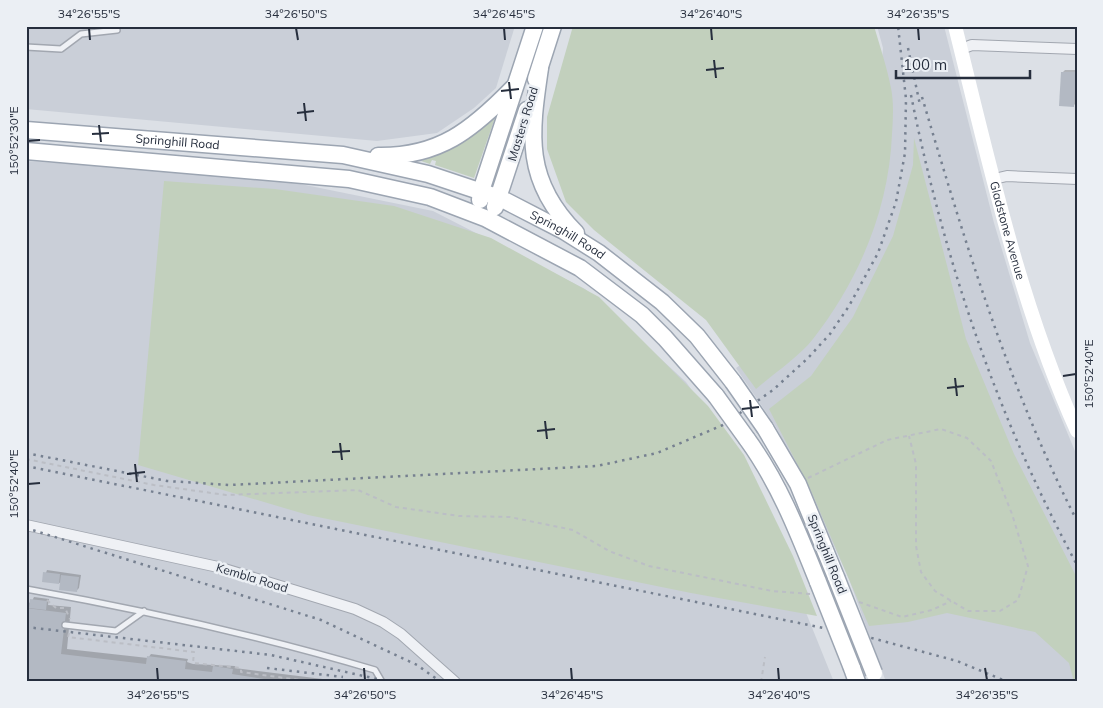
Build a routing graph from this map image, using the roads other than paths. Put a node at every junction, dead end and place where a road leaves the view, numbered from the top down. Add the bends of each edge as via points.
1 (535, 26) edge
2 (553, 26) edge
3 (955, 26) edge
4 (117, 30) dead end
5 (26, 47) edge
6 (961, 49) junction
7 (1077, 49) edge
8 (540, 68) junction
9 (516, 85) junction
10 (26, 130) edge
11 (26, 151) edge
12 (343, 156) junction
13 (994, 179) junction
14 (1077, 179) edge
15 (481, 191) junction
16 (500, 198) junction
17 (485, 217) junction
18 (599, 253) junction
19 (1077, 431) edge
20 (26, 525) edge
21 (26, 589) edge
22 (144, 611) junction
23 (67, 626) road end
24 (854, 675) edge
25 (875, 677) edge
26 (382, 682) edge
27 (455, 682) edge

1 - 9 main road, Masters Road
2 - 8 main road, Masters Road
3 - 6 main road, Gladstone Avenue
4 - 5 lane via 81,34 61,49
6 - 7 street via 972,45
6 - 13 main road, Gladstone Avenue
8 - 16 main road, Masters Road
8 - 18 main road via 532,137 537,170 545,191 564,221
9 - 12 main road via 471,128 441,145 402,156
9 - 15 main road, Masters Road
10 - 12 main road, Springhill Road
11 - 17 main road, Springhill Road via 349,178 430,197
12 - 15 main road, Springhill Road via 428,174
13 - 14 street via 1007,176
13 - 19 main road, Gladstone Avenue via 1034,318
15 - 16 main road, Springhill Road
15 - 17 main road, Masters Road
16 - 17 main road, Masters Road
16 - 18 main road, Springhill Road
17 - 24 main road, Springhill Road, bridge via 551,250 608,288 642,315 716,396 775,482 790,510 816,588
18 - 25 main road, Springhill Road, bridge via 662,302 697,336 764,428 798,484
20 - 27 street, Kembla Road via 218,567 355,609 401,634
21 - 22 lane
22 - 23 lane via 116,631
22 - 26 lane via 283,643 375,670

